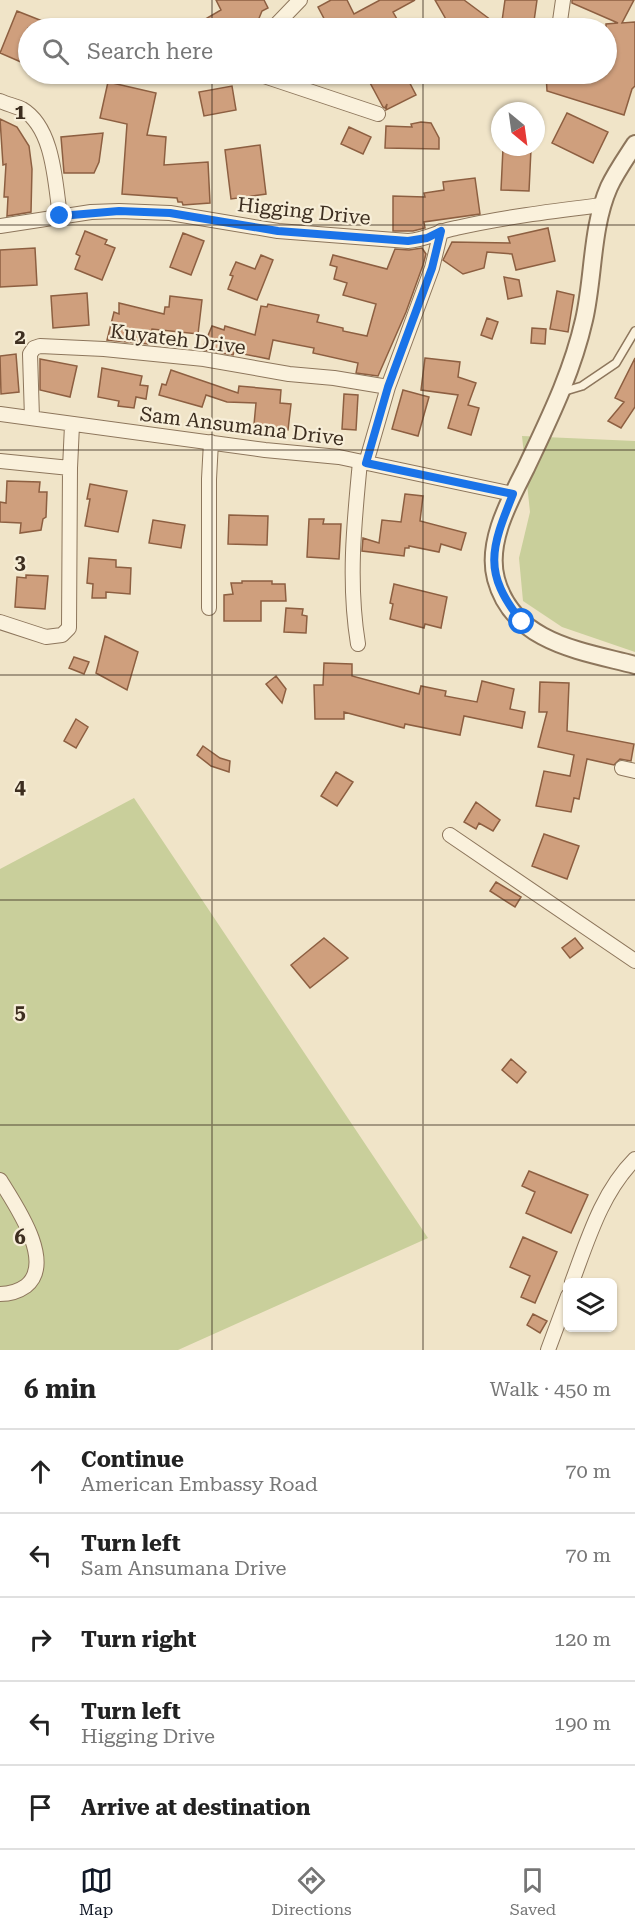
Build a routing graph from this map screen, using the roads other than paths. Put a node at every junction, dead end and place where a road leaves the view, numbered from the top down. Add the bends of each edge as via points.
1 (300, 0) edge
2 (563, 0) edge
3 (283, 18) edge
4 (560, 18) edge
5 (288, 84) edge
6 (0, 101) edge
7 (378, 114) dead end
8 (635, 144) edge
9 (603, 205) junction
10 (60, 216) junction
11 (0, 226) edge
12 (441, 231) junction
13 (635, 331) edge
14 (388, 387) junction
15 (562, 392) junction
16 (0, 414) edge
17 (32, 418) junction
18 (72, 425) junction
19 (211, 442) junction
20 (0, 461) edge
21 (363, 462) junction
22 (70, 468) junction
23 (513, 494) junction
24 (209, 608) dead end
25 (0, 622) edge
26 (358, 644) dead end
27 (635, 665) edge
28 (450, 835) dead end
29 (635, 962) edge
30 (632, 1165) edge
31 (0, 1180) edge
32 (573, 1278) edge
33 (0, 1294) edge
34 (563, 1307) edge
35 (548, 1350) edge

1 - 3 street
2 - 4 street
5 - 7 street
6 - 10 street via 22,109 43,133 51,155
8 - 9 street via 609,186
9 - 12 street, Higging Drive
9 - 15 street via 584,319
10 - 11 street, Higging Drive
10 - 12 street, Higging Drive via 119,211 170,213 278,231 408,241
12 - 14 street via 432,268
13 - 15 lane via 616,363 582,386
14 - 17 street, Kuyateh Drive via 204,359 40,346 30,354
14 - 21 street
15 - 23 street
16 - 17 street, Sam Ansumana Drive
17 - 18 street, Sam Ansumana Drive
18 - 19 street, Sam Ansumana Drive
18 - 22 street
19 - 21 street, Sam Ansumana Drive
19 - 24 street
20 - 22 street
21 - 23 street, Sam Ansumana Drive
21 - 26 street via 352,573
22 - 25 street via 69,628 62,635 46,637
23 - 27 street via 494,553 496,579 509,606 522,622 547,640
28 - 29 street
30 - 32 street via 613,1185
31 - 33 street via 21,1215 36,1253 36,1270 28,1284
34 - 35 street

